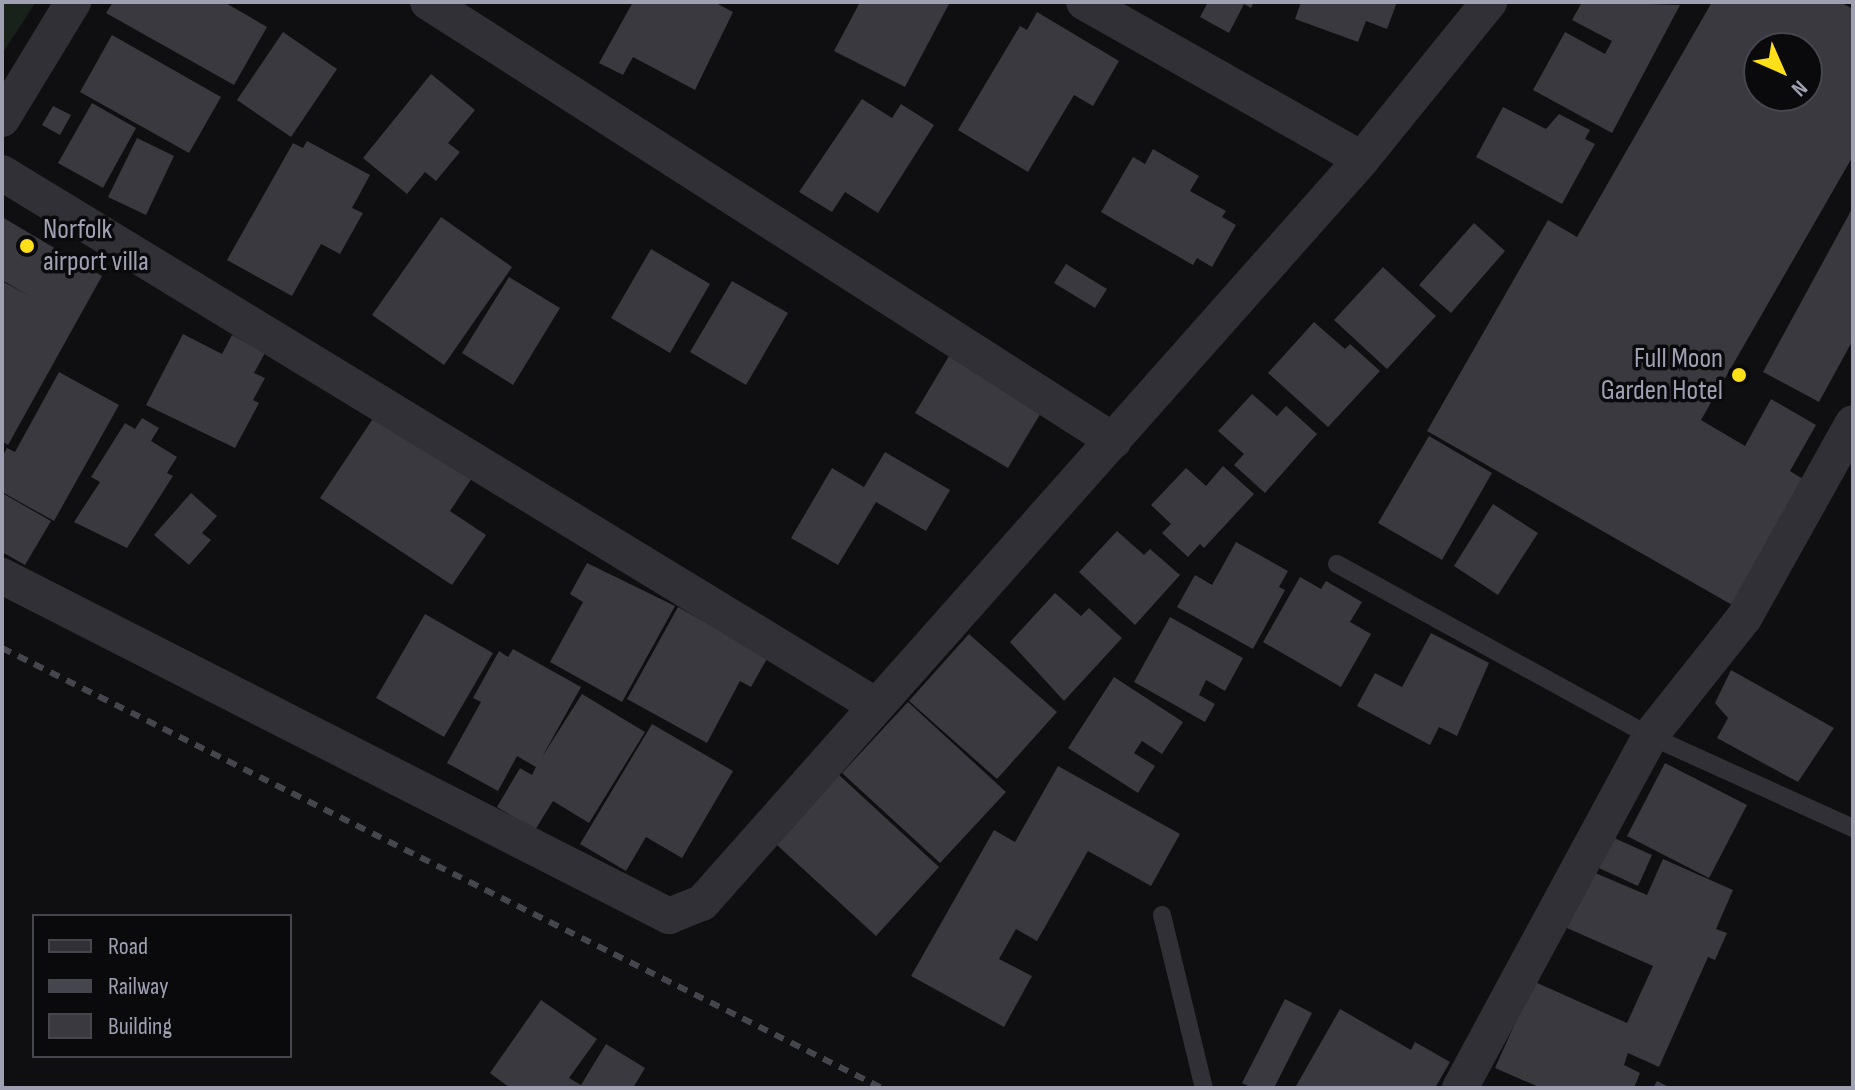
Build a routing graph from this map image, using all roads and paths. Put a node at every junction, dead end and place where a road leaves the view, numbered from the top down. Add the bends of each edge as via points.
1 (73, 2) edge
2 (428, 2) edge
3 (1084, 2) edge
4 (1489, 2) edge
5 (2, 119) edge
6 (1362, 159) junction
7 (2, 173) edge
8 (1853, 423) edge
9 (1114, 441) junction
10 (1337, 564) dead end
11 (2, 576) edge
12 (875, 705) junction
13 (1650, 736) junction
14 (1853, 828) edge
15 (1162, 915) dead end
16 (1204, 1088) edge
17 (1460, 1088) edge

1 - 5 street
2 - 9 street
3 - 6 street
4 - 6 street
6 - 9 street
7 - 12 street
8 - 13 street via 1744,618
9 - 12 street
10 - 13 lane
11 - 12 street via 669,916 702,903
13 - 14 lane
13 - 17 street
15 - 16 lane

